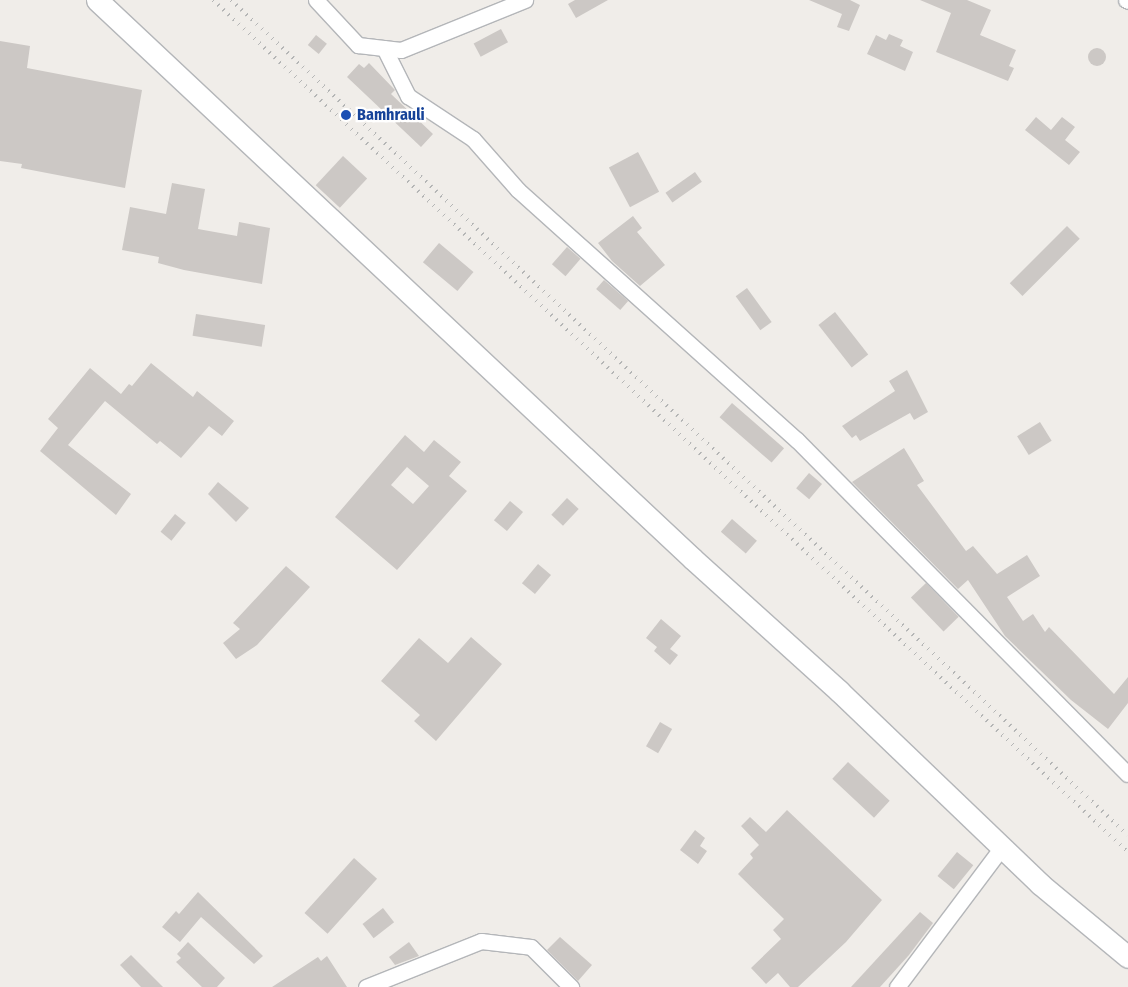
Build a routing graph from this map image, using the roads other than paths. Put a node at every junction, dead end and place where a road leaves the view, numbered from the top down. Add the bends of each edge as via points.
1 (97, 0) edge
2 (316, 0) edge
3 (525, 0) edge
4 (384, 48) junction
5 (1128, 774) edge
6 (1002, 847) junction
7 (1128, 957) edge
8 (368, 987) edge
9 (571, 987) edge
10 (897, 987) edge

1 - 6 main road via 693,559 839,691
2 - 4 street via 358,45
3 - 4 street via 401,50
4 - 5 street via 408,96 473,139 518,190 797,440
6 - 7 main road
6 - 10 street
8 - 9 street via 481,942 531,947

